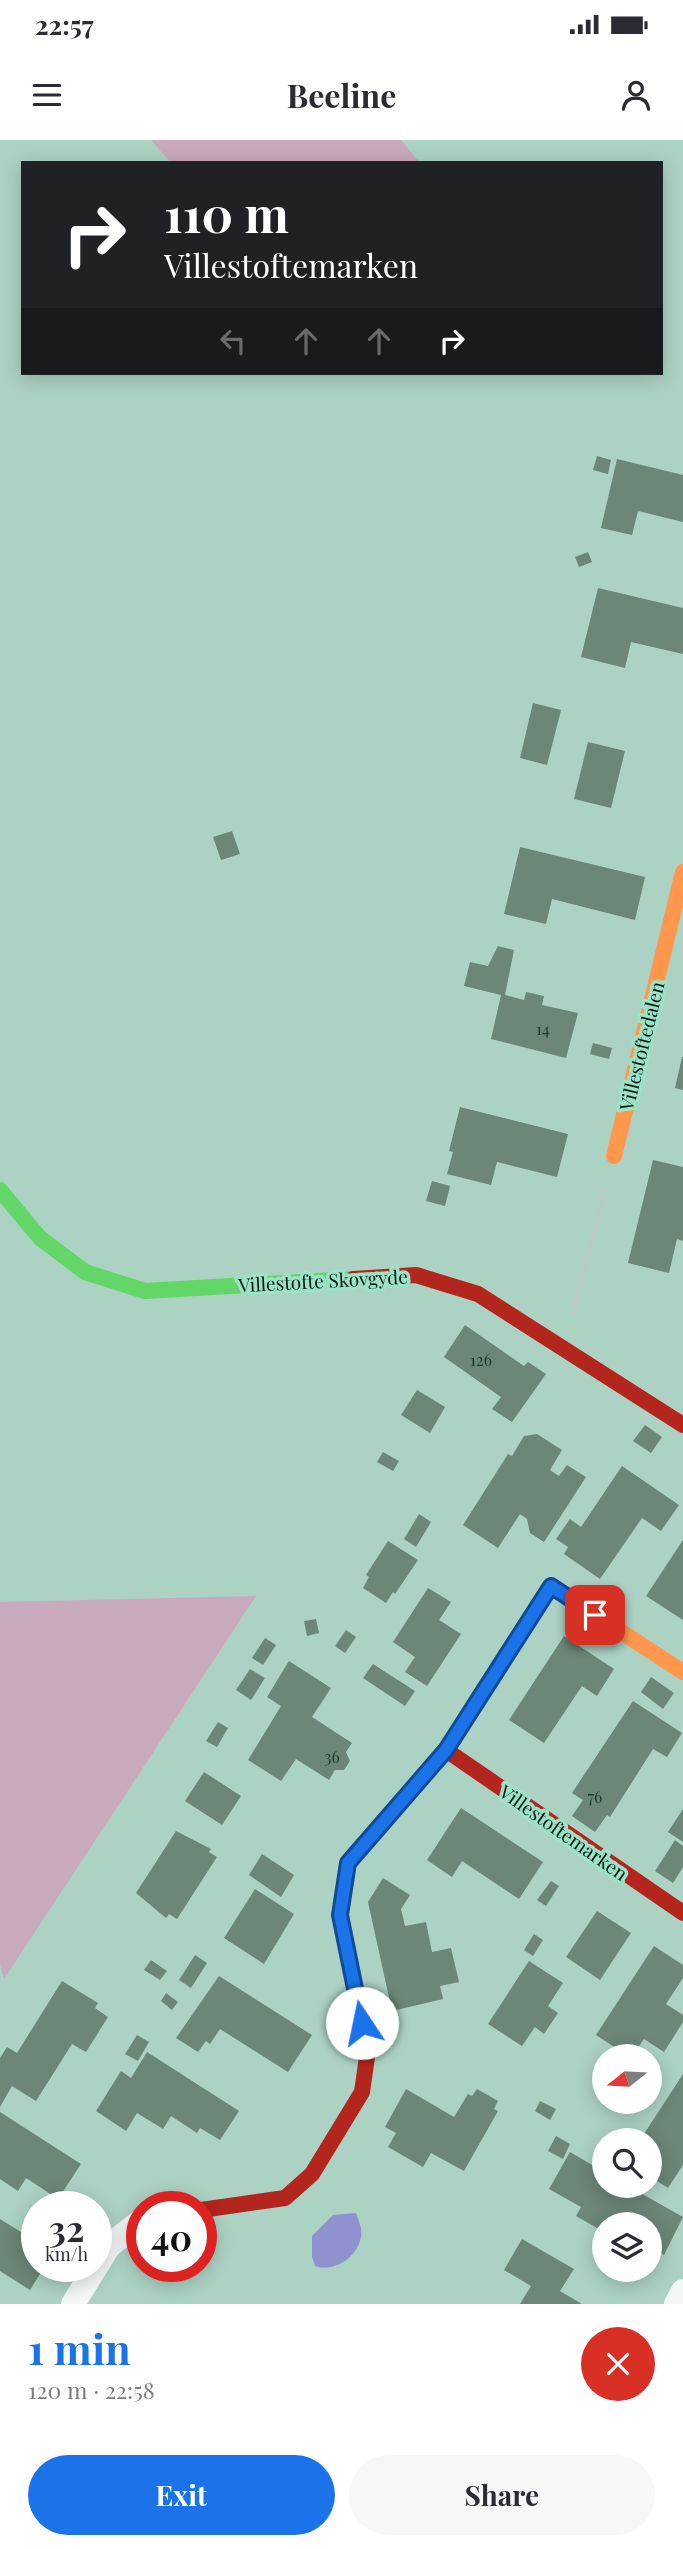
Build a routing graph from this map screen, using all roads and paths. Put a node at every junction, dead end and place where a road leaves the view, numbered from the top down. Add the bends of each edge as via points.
1 (683, 872) edge
2 (675, 938) edge
3 (614, 1156) joint
4 (0, 1190) edge
5 (565, 1347) junction
6 (683, 1425) edge
7 (683, 1672) edge
8 (446, 1750) junction
9 (683, 1913) edge
10 (217, 2208) edge
11 (126, 2233) edge
12 (683, 2291) edge
13 (73, 2304) edge
14 (676, 2304) edge

1 - 2 street, Villestoftedalen
2 - 3 street, Villestoftedalen
3 - 5 path
4 - 5 street, Villestofte Skovgyde via 40,1238 85,1272 145,1291 416,1275 478,1294
5 - 6 street, Villestofte Skovgyde
7 - 8 street via 551,1586
8 - 9 street, Villestoftemarken
8 - 10 street via 348,1863 340,1915 368,2050 362,2092 312,2174 285,2198
11 - 13 street via 109,2246
12 - 14 street

